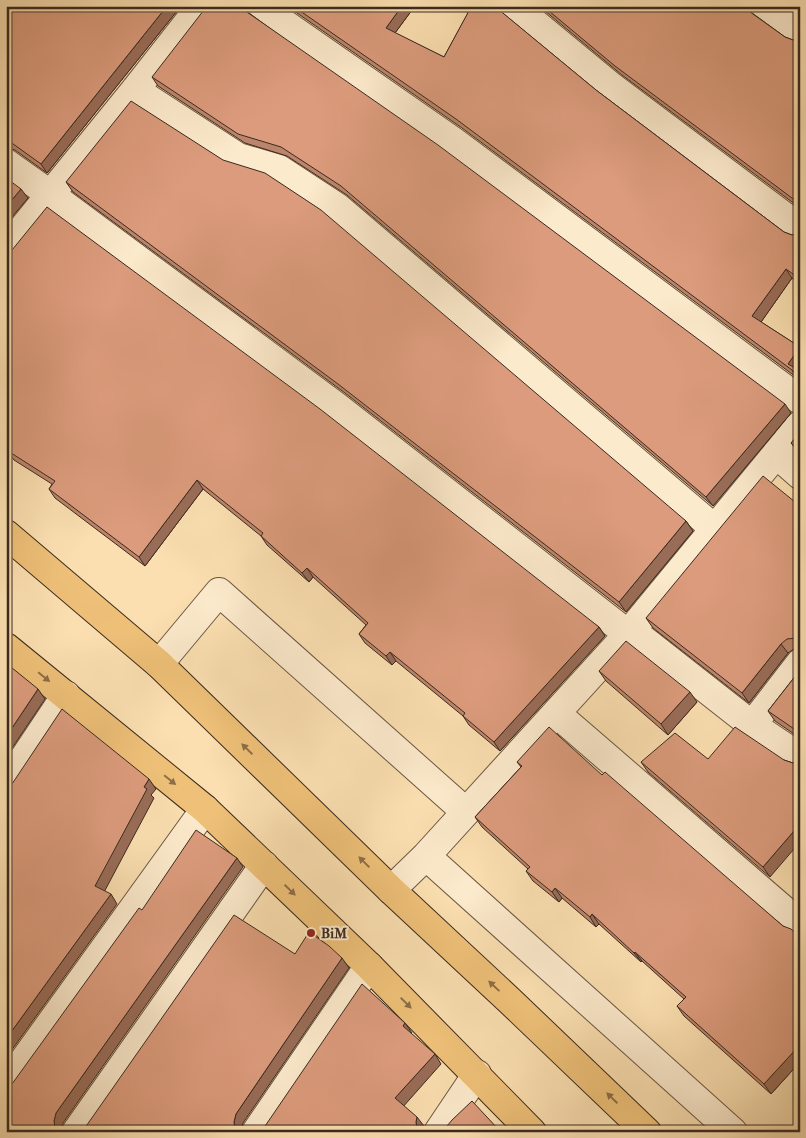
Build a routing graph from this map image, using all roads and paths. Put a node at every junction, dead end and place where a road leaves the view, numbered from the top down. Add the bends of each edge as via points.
1 (201, 6) edge
2 (259, 6) edge
3 (514, 6) edge
4 (762, 6) edge
5 (800, 33) edge
6 (135, 90) junction
7 (6, 163) edge
8 (51, 195) junction
9 (800, 228) edge
10 (6, 249) edge
11 (800, 400) edge
12 (800, 425) edge
13 (776, 454) junction
14 (800, 475) edge
15 (714, 528) junction
16 (6, 534) edge
17 (630, 632) junction
18 (6, 647) edge
19 (800, 663) edge
20 (159, 664) junction
21 (66, 695) junction
22 (557, 714) junction
23 (752, 726) junction
24 (800, 757) edge
25 (6, 785) edge
26 (205, 809) junction
27 (466, 812) junction
28 (426, 856) junction
29 (264, 864) junction
30 (391, 890) junction
31 (800, 924) edge
32 (369, 966) junction
33 (477, 1074) junction
34 (6, 1085) edge
35 (76, 1132) edge
36 (256, 1132) edge
37 (438, 1132) edge
38 (532, 1132) edge
39 (647, 1132) edge
40 (733, 1132) edge

1 - 6 street
2 - 11 street via 453,141
3 - 9 street via 612,87
4 - 5 street
6 - 8 street
6 - 15 street via 238,157 279,168 337,206
7 - 8 street
8 - 10 street
8 - 17 street via 336,406
12 - 13 street
13 - 14 street
13 - 15 street
15 - 17 street
16 - 20 main road
17 - 22 street
17 - 23 street
18 -> 21 main road
19 - 23 street
20 - 27 street via 219,592
30 -> 20 main road
21 - 25 street
21 -> 26 main road
22 - 27 street
22 - 31 street
23 - 24 street
26 - 29 main road
26 - 34 street
27 - 28 street
28 - 30 street
28 - 40 street
29 -> 32 main road
29 - 35 street
39 -> 30 main road
32 -> 33 main road
32 - 36 street
33 - 37 street
33 - 38 main road

